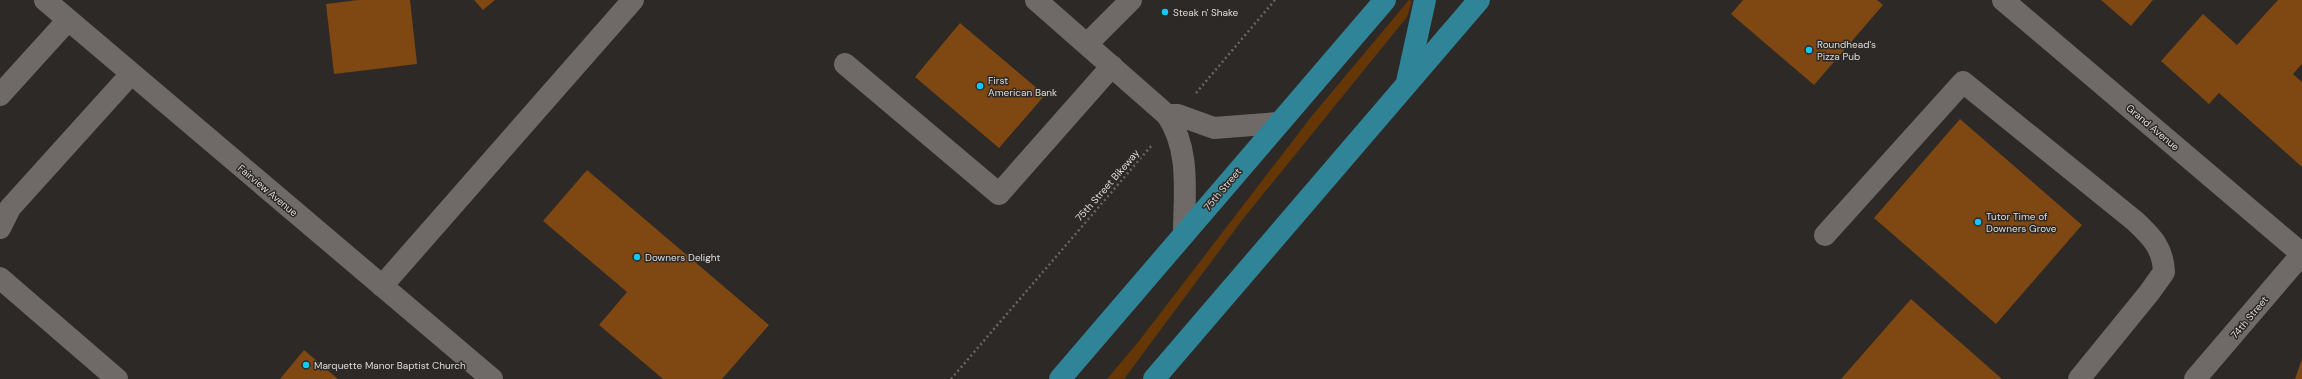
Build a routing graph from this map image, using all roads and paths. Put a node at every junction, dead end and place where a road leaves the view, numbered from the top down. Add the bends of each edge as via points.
1 (45, 0) edge
2 (633, 0) edge
3 (1036, 0) edge
4 (1130, 0) edge
5 (1275, 0) edge
6 (1385, 0) edge
7 (1425, 0) edge
8 (1479, 0) edge
9 (2003, 0) edge
10 (68, 20) junction
11 (1087, 44) junction
12 (845, 64) dead end
13 (1112, 66) junction
14 (131, 74) junction
15 (1406, 85) junction
16 (0, 95) edge
17 (1172, 118) junction
18 (1278, 123) junction
19 (5, 204) edge
20 (0, 228) edge
21 (1184, 234) junction
22 (1826, 235) dead end
23 (2302, 254) edge
24 (0, 278) edge
25 (382, 286) junction
26 (117, 379) edge
27 (492, 379) edge
28 (951, 379) edge
29 (1060, 379) edge
30 (1154, 379) edge
31 (2079, 379) edge
32 (2195, 379) edge

1 - 10 street, Fairview Avenue
2 - 25 street
3 - 11 street
4 - 11 street
5 - 17 path, 75th Street Bikeway
6 - 18 main road, 75th Street
7 - 15 main road
8 - 15 main road
9 - 23 street, Grand Avenue
10 - 14 street, Fairview Avenue
10 - 16 street
11 - 13 street
12 - 13 street via 999,194
13 - 17 street
14 - 19 street
14 - 25 street, Fairview Avenue
15 - 30 main road
17 - 18 street via 1214,128
17 - 21 street via 1180,138 1185,168
17 - 28 path, 75th Street Bikeway
18 - 21 main road, 75th Street
19 - 20 street
21 - 29 main road, 75th Street
22 - 31 street via 1963,82 2135,221 2153,238 2160,250 2164,272
23 - 32 street, 74th Street
24 - 26 street
25 - 27 street, Fairview Avenue

